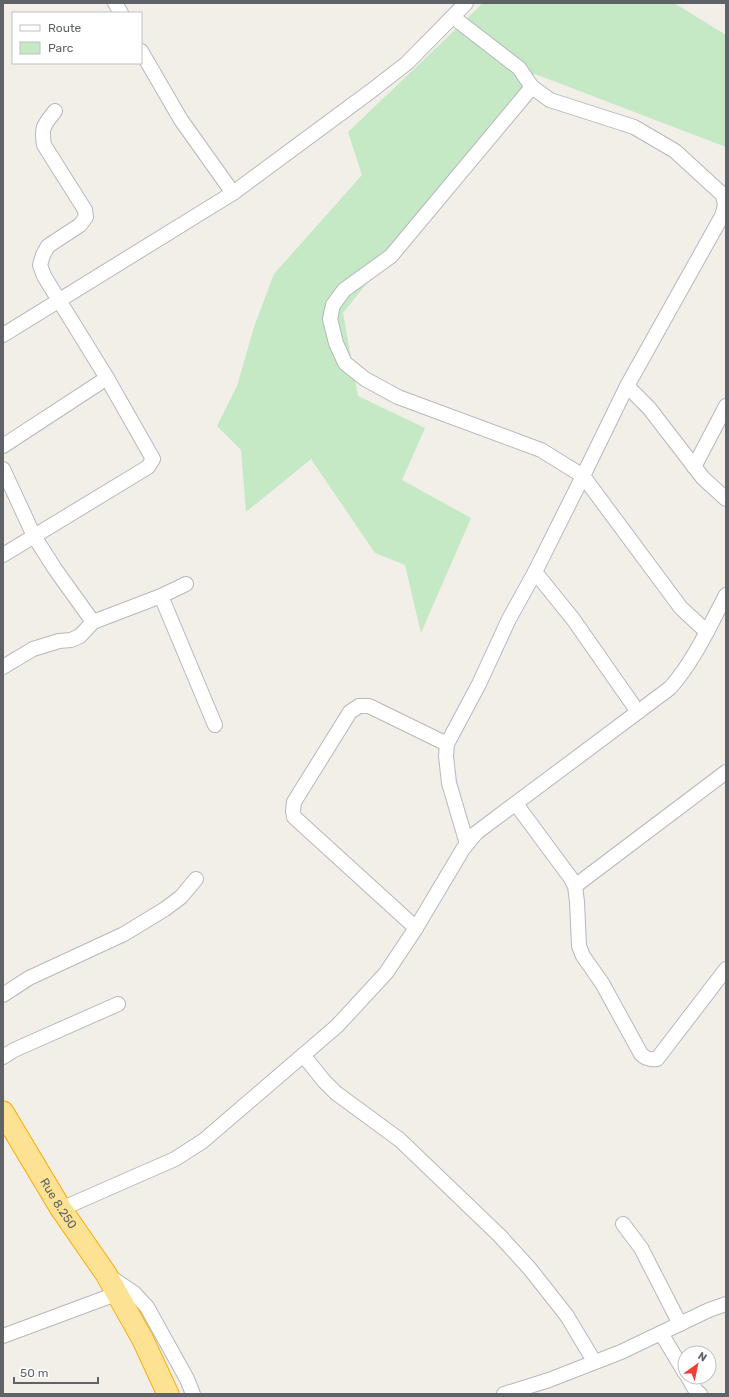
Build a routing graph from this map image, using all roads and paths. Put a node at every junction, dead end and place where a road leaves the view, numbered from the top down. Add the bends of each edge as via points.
1 (115, 3) edge
2 (466, 3) edge
3 (120, 12) edge
4 (453, 17) junction
5 (142, 53) edge
6 (532, 87) junction
7 (54, 111) dead end
8 (233, 193) junction
9 (60, 301) junction
10 (3, 335) edge
11 (107, 378) junction
12 (627, 386) junction
13 (726, 406) edge
14 (3, 446) edge
15 (694, 467) junction
16 (3, 469) edge
17 (583, 476) junction
18 (726, 499) edge
19 (34, 536) junction
20 (3, 555) edge
21 (535, 572) junction
22 (186, 584) dead end
23 (726, 595) edge
24 (161, 596) junction
25 (93, 622) junction
26 (707, 632) junction
27 (3, 667) edge
28 (638, 712) junction
29 (215, 725) dead end
30 (447, 744) junction
31 (726, 772) edge
32 (516, 804) junction
33 (467, 844) junction
34 (196, 879) dead end
35 (575, 886) junction
36 (416, 928) junction
37 (726, 970) edge
38 (3, 995) edge
39 (118, 1004) dead end
40 (304, 1055) junction
41 (3, 1057) edge
42 (3, 1112) edge
43 (61, 1209) junction
44 (623, 1224) dead end
45 (106, 1274) junction
46 (116, 1294) junction
47 (726, 1304) edge
48 (680, 1324) junction
49 (661, 1333) junction
50 (3, 1336) edge
51 (677, 1359) edge
52 (594, 1361) junction
53 (693, 1385) edge
54 (168, 1394) edge
55 (193, 1394) edge
56 (504, 1394) edge
57 (700, 1394) edge

1 - 3 street
2 - 4 street
4 - 6 street via 519,68
4 - 8 street via 407,63
5 - 8 street via 181,120
6 - 12 street via 550,100 634,127 675,151 723,195 725,205 722,216
6 - 17 street via 391,256 344,290 333,304 330,319 336,343 345,362 365,379 398,397 541,450
7 - 9 street via 42,132 44,145 86,210 86,217 80,225 48,246 40,265
8 - 9 street
9 - 10 street
9 - 11 street
11 - 14 street
11 - 19 street via 153,459 152,462 148,467
12 - 15 street via 649,408
12 - 17 street
13 - 15 street
15 - 18 street
16 - 19 street
17 - 21 street
17 - 26 street via 681,608
19 - 20 street
19 - 25 street via 54,569
21 - 28 street via 573,619
21 - 30 street
22 - 24 street
23 - 26 street
24 - 25 street
24 - 29 street
25 - 27 street via 80,636 33,649
26 - 28 street via 682,675 670,688
28 - 32 street
30 - 33 street via 449,783
30 - 36 street via 368,706 360,706 350,712 294,802 292,811 294,817
31 - 35 street
32 - 33 street via 476,833
32 - 35 street
33 - 36 street
34 - 38 street via 181,897 124,934 29,978
35 - 37 street via 579,946 583,956 602,983 640,1054 646,1059 657,1059
36 - 40 street via 386,973 363,1000
39 - 41 street
40 - 43 street via 203,1141 175,1159
40 - 52 street via 336,1093 400,1140 500,1236 567,1316
42 - 43 highway, Rue 8.250
43 - 45 highway, Rue 8.250
44 - 48 street via 641,1248
45 - 46 highway, Rue 8.250
45 - 55 street via 134,1293 147,1307
46 - 50 street
46 - 54 highway, Rue 8.250
47 - 48 street
48 - 49 street
49 - 51 street
49 - 52 street via 621,1352
52 - 56 street via 549,1380
53 - 57 street

